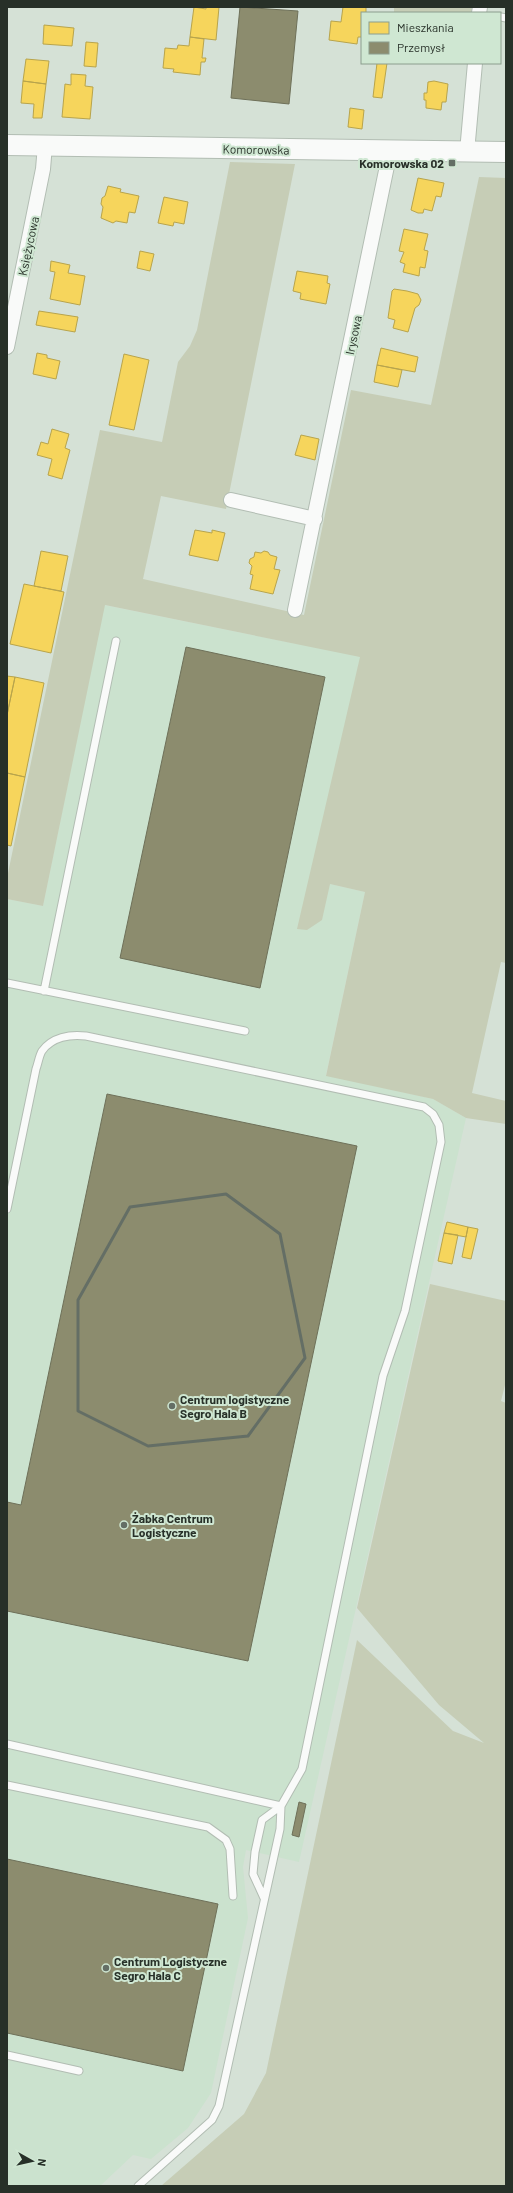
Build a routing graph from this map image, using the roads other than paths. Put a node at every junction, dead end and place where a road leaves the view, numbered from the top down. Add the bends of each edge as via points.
1 (475, 64) edge
2 (7, 145) edge
3 (45, 145) junction
4 (388, 151) junction
5 (467, 152) junction
6 (506, 152) edge
7 (7, 347) edge
8 (232, 500) dead end
9 (315, 519) junction
10 (295, 610) dead end
11 (116, 641) dead end
12 (7, 983) edge
13 (44, 990) junction
14 (245, 1031) dead end
15 (7, 1209) edge
16 (7, 1744) edge
17 (7, 1785) edge
18 (281, 1806) junction
19 (233, 1896) dead end
20 (264, 1898) junction
21 (7, 2055) edge
22 (79, 2071) dead end
23 (138, 2186) edge

1 - 5 street
2 - 3 street, Komorowska
3 - 4 street, Komorowska
3 - 7 street, Księżycowa via 43,169
4 - 5 street, Komorowska
4 - 9 street, Irysowa via 388,166
5 - 6 street, Komorowska
8 - 9 street
9 - 10 street, Irysowa
11 - 13 lane
12 - 13 lane
13 - 14 lane
15 - 18 lane via 42,1051 62,1037 72,1034 424,1107 433,1114 439,1125 441,1142 425,1220 405,1311 383,1376 302,1769
16 - 18 lane
17 - 19 lane via 208,1827 226,1840 230,1849
18 - 20 lane via 280,1829
18 - 20 lane via 262,1820 255,1852 253,1874
20 - 23 lane via 219,2106 212,2120
21 - 22 lane

